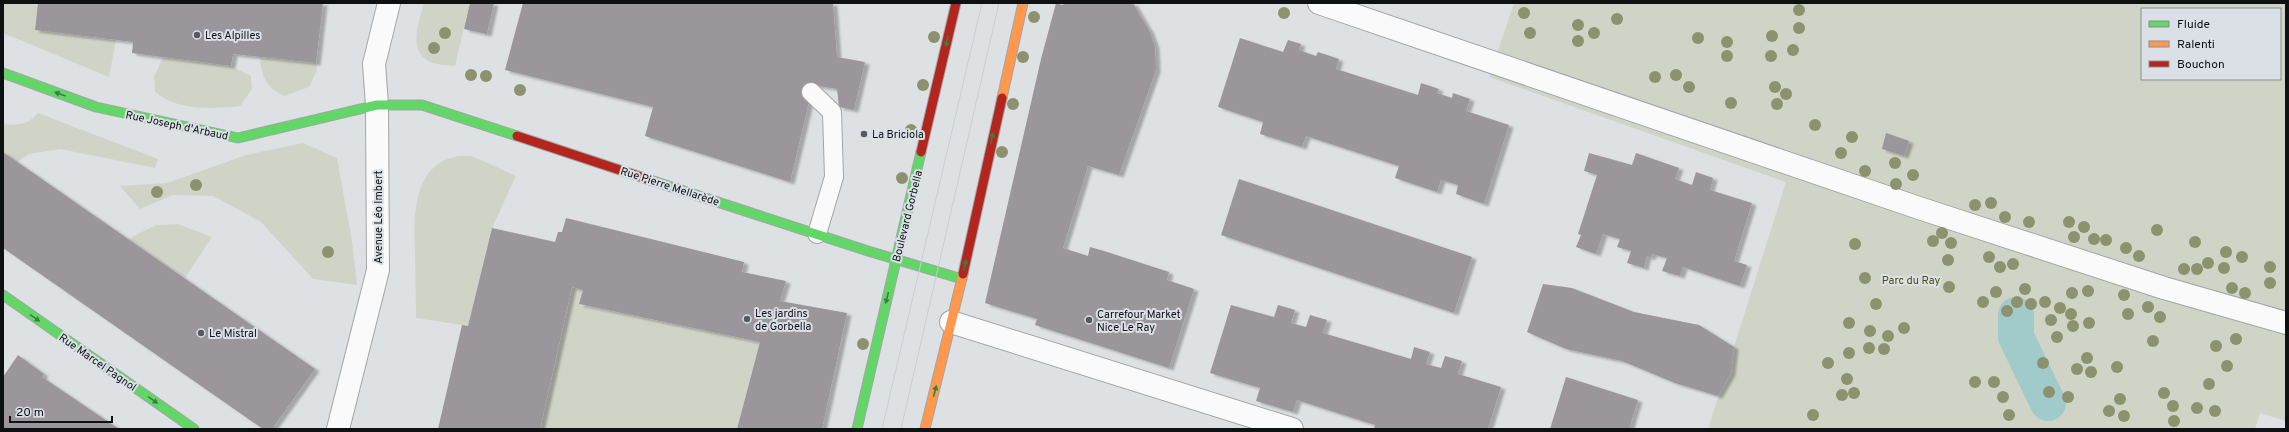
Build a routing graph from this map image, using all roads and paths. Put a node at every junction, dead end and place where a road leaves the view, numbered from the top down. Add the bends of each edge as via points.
1 (390, 3) edge
2 (956, 3) edge
3 (1022, 3) edge
4 (1319, 3) edge
5 (3, 73) edge
6 (811, 92) dead end
7 (377, 105) junction
8 (817, 234) junction
9 (896, 260) junction
10 (962, 279) junction
11 (3, 295) edge
12 (951, 322) junction
13 (2286, 323) edge
14 (194, 429) edge
15 (338, 429) edge
16 (857, 429) edge
17 (926, 429) edge
18 (1292, 429) edge

1 - 7 street, Avenue Léo Imbert via 374,64
2 -> 9 street, Boulevard Gorbella
10 -> 3 street
4 - 13 street via 1919,208 2164,288
7 -> 5 street, Rue Joseph d'Arbaud via 238,138 96,108
6 - 8 lane via 832,112 834,177
7 - 8 street, Rue Pierre Mellarède via 422,104
7 - 15 street, Avenue Léo Imbert via 378,270
8 - 9 street, Rue Pierre Mellarède
9 - 10 street, Rue Pierre Mellarède
9 -> 16 street, Boulevard Gorbella
10 - 12 street
11 -> 14 street, Rue Marcel Pagnol
17 -> 12 street
12 - 18 street

